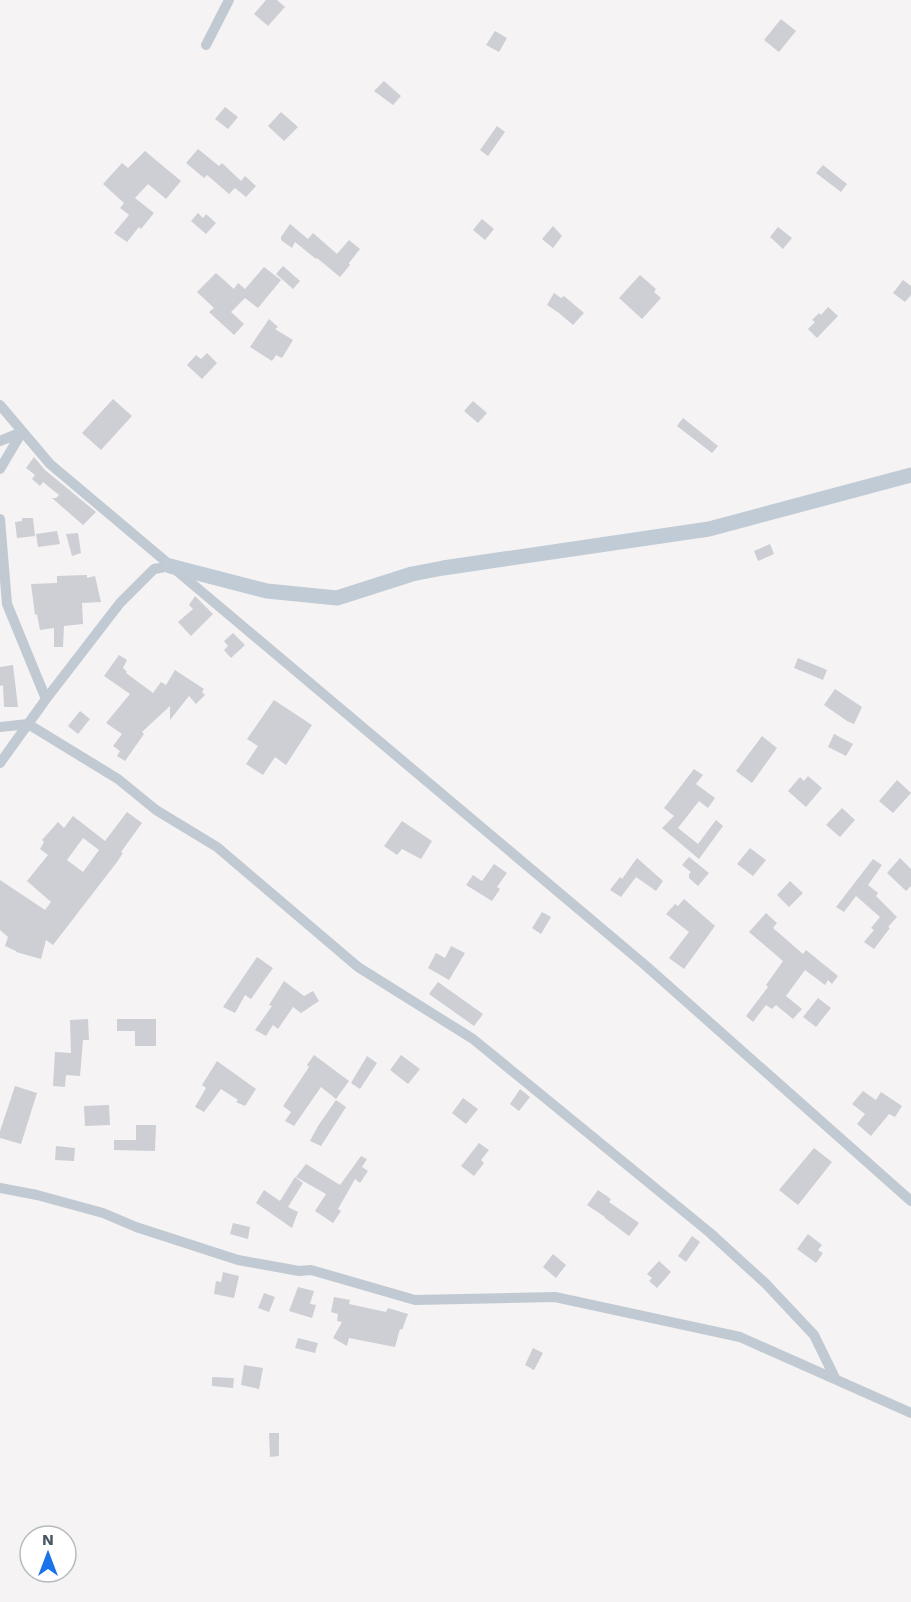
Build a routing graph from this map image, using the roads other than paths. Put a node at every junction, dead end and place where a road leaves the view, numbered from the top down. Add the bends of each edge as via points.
1 (229, 0) edge
2 (206, 45) dead end
3 (0, 405) edge
4 (22, 432) junction
5 (0, 441) edge
6 (0, 469) edge
7 (911, 475) edge
8 (0, 519) edge
9 (170, 566) junction
10 (4, 604) edge
11 (46, 699) junction
12 (28, 724) junction
13 (0, 727) edge
14 (0, 763) edge
15 (0, 1188) edge
16 (911, 1201) edge
17 (836, 1378) junction
18 (911, 1413) edge

1 - 2 street
3 - 4 street
4 - 5 street
4 - 6 street
4 - 9 street via 50,464
7 - 9 street via 709,529 443,568 337,598 267,591
8 - 10 street
9 - 11 street via 154,569 120,603
9 - 16 street via 645,965
10 - 11 street
11 - 12 street
12 - 13 street
12 - 14 street
12 - 17 street via 217,847 357,967 491,1054 709,1232 765,1283 814,1335
15 - 17 street via 103,1213 238,1260 311,1270 415,1300 555,1298 740,1337
17 - 18 street

